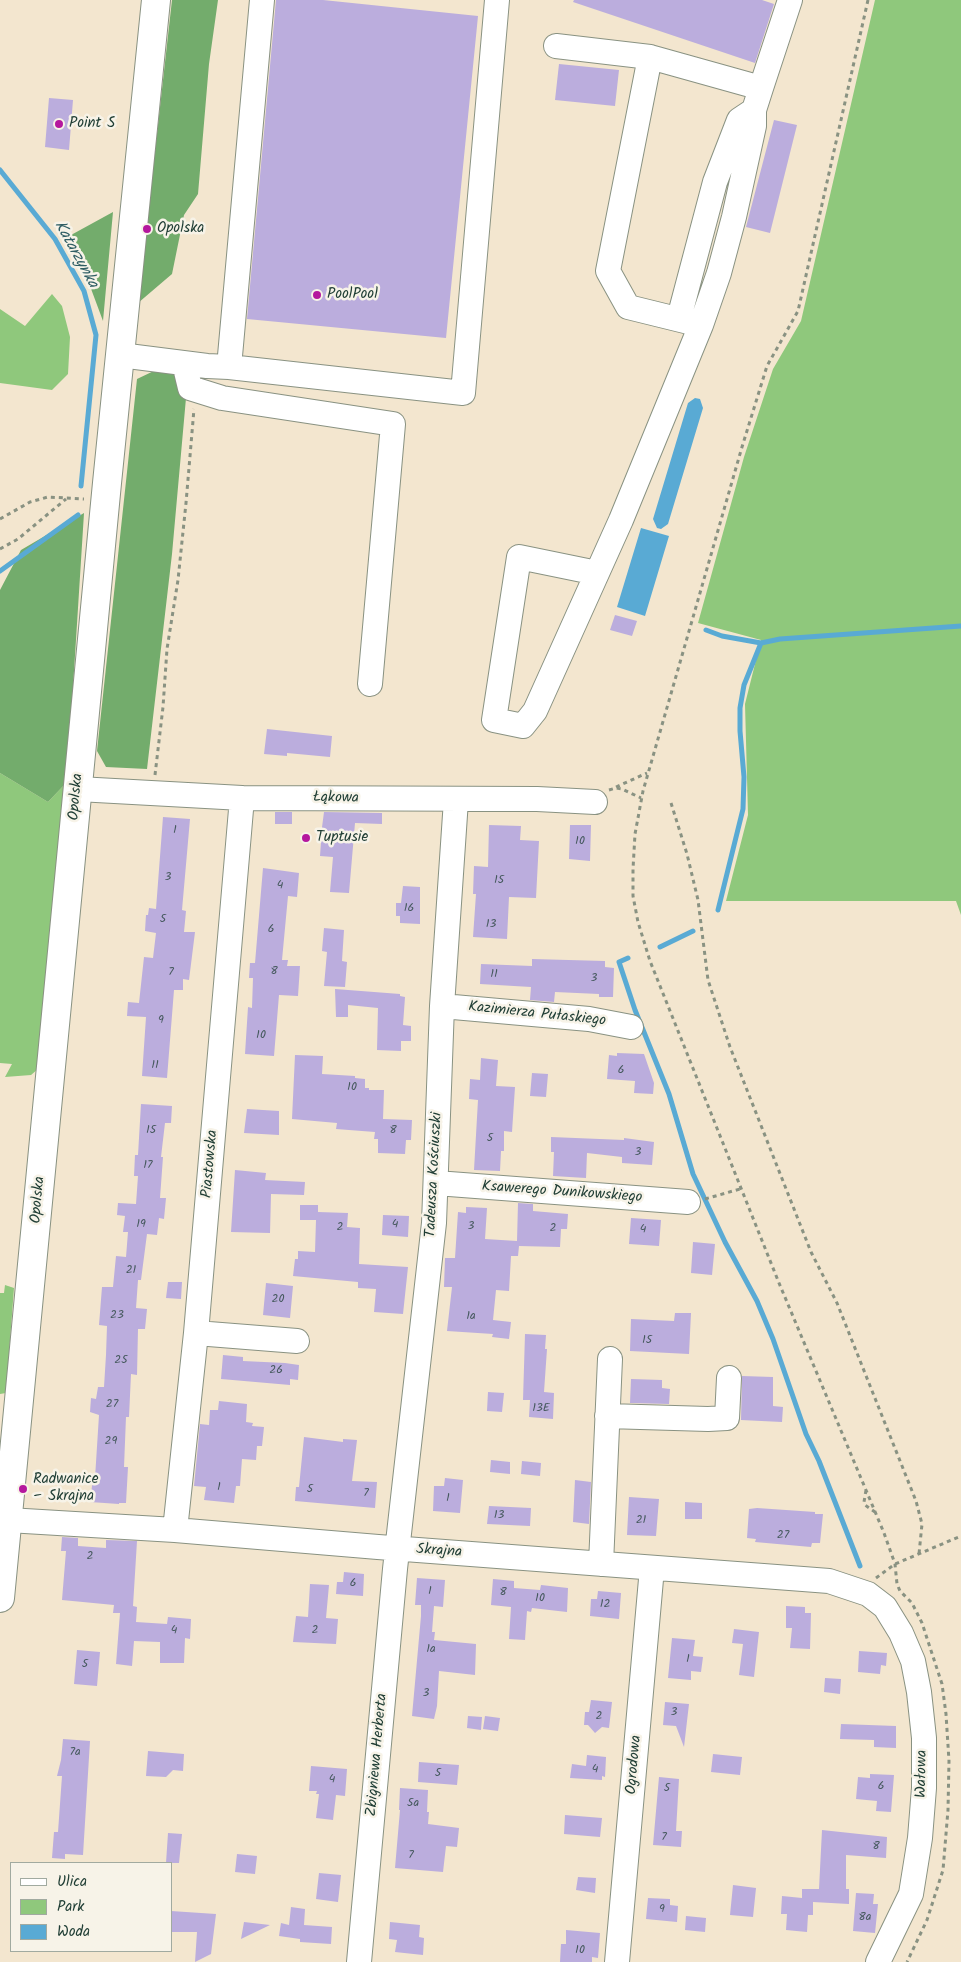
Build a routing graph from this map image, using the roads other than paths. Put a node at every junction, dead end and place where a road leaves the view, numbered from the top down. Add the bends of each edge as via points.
1 (156, 0) edge
2 (262, 0) edge
3 (497, 0) edge
4 (790, 0) edge
5 (556, 46) dead end
6 (650, 57) junction
7 (761, 88) junction
8 (690, 321) junction
9 (120, 355) junction
10 (184, 363) junction
11 (229, 367) junction
12 (597, 573) junction
13 (370, 684) dead end
14 (78, 789) junction
15 (242, 798) junction
16 (456, 800) junction
17 (595, 802) road end
18 (442, 1006) junction
19 (631, 1027) dead end
20 (436, 1183) junction
21 (698, 1200) road end
22 (196, 1334) junction
23 (297, 1341) dead end
24 (610, 1359) dead end
25 (729, 1378) dead end
26 (607, 1416) junction
27 (8, 1520) junction
28 (175, 1530) junction
29 (398, 1548) junction
30 (601, 1564) junction
31 (652, 1568) junction
32 (1, 1585) edge
33 (868, 1594) joint
34 (359, 1962) edge
35 (618, 1962) edge
36 (878, 1962) edge

1 - 9 main road, Opolska
2 - 11 street
3 - 11 street via 462,393
4 - 7 street
5 - 6 street
6 - 7 street
6 - 8 street via 608,271 628,307
7 - 8 street via 754,110 739,120 715,182
8 - 12 street via 621,520
9 - 10 street
9 - 14 main road, Opolska
10 - 11 street
10 - 13 street via 190,388 222,398 393,424
12 - 12 street via 535,711 523,726 494,720 519,557
14 - 15 street, Łąkowa
14 - 27 main road, Opolska
15 - 16 street, Łąkowa
15 - 22 street, Piastowska
16 - 17 street, Łąkowa
16 - 18 street, Tadeusza Kościuszki
18 - 19 street, Kazimierza Pułaskiego via 589,1019
18 - 20 street, Tadeusza Kościuszki
20 - 21 street, Ksawerego Dunikowskiego
20 - 29 street, Tadeusza Kościuszki
22 - 23 street
22 - 28 street, Piastowska
24 - 26 street
25 - 26 street via 727,1418
26 - 30 street
27 - 28 street, Skrajna
27 - 32 main road, Opolska
28 - 29 street, Skrajna
29 - 30 street, Skrajna
29 - 34 street, Zbigniewa Herberta
30 - 31 street, Skrajna
31 - 33 street, Skrajna via 829,1581
31 - 35 street, Ogrodowa
33 - 36 street, Wałowa via 885,1608 901,1633 912,1661 920,1692 924,1738 920,1838 911,1894

